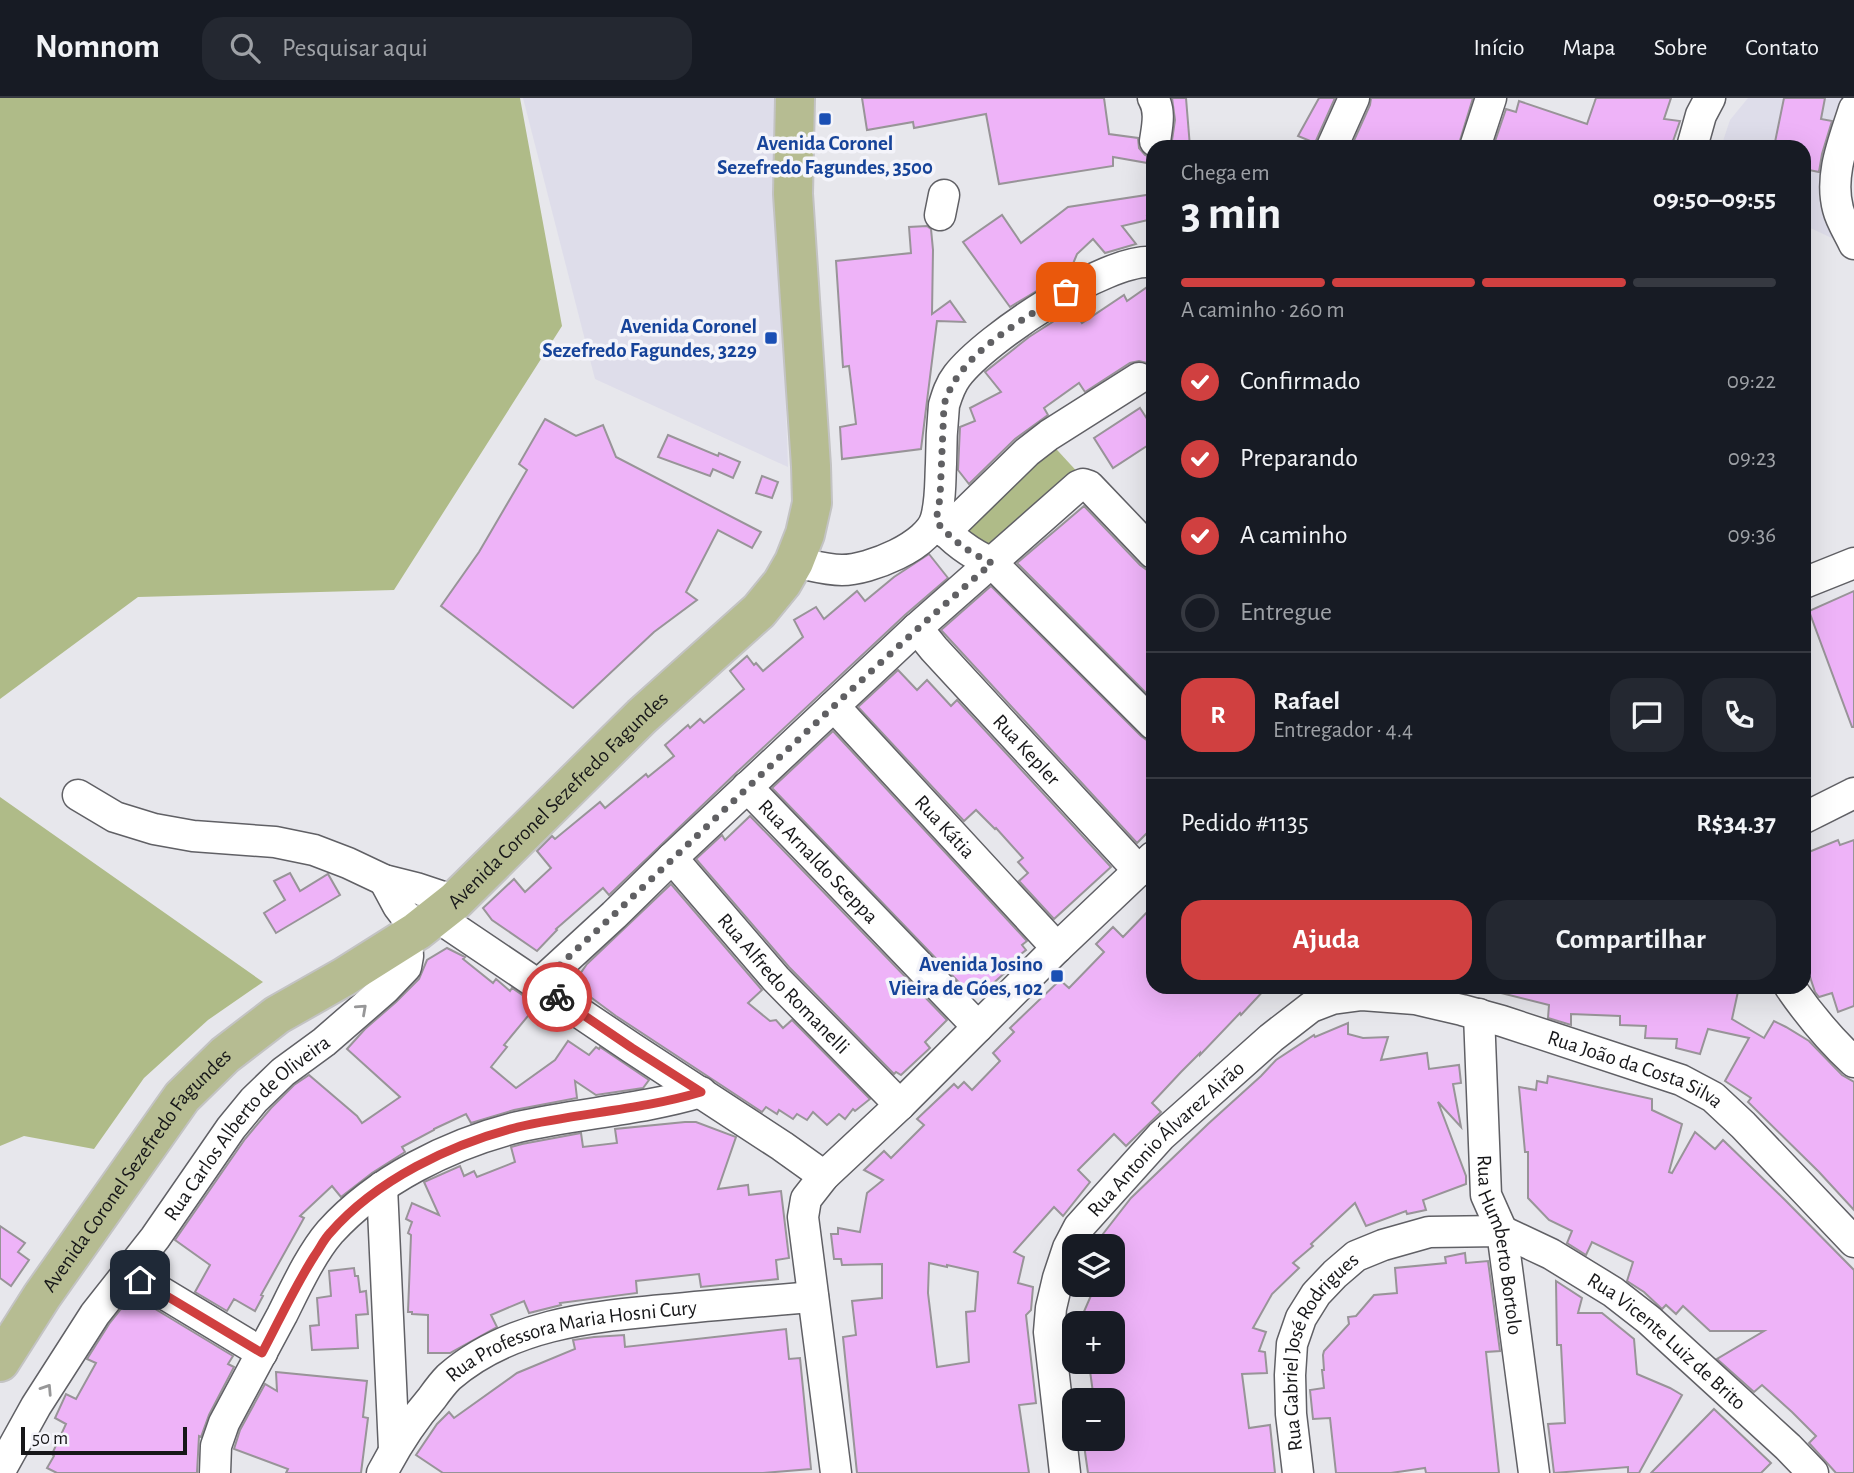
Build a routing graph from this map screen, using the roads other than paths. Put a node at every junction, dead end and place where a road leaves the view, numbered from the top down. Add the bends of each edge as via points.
1 (795, 98) edge
2 (1153, 98) edge
3 (1354, 98) edge
4 (1491, 98) edge
5 (1710, 98) edge
6 (1854, 109) edge
7 (1155, 140) edge
8 (1335, 140) edge
9 (1477, 140) edge
10 (1694, 140) edge
11 (1854, 244) edge
12 (1146, 262) edge
13 (1139, 378) dead end
14 (940, 527) junction
15 (1146, 546) edge
16 (794, 562) junction
17 (992, 563) junction
18 (1854, 563) edge
19 (1811, 580) edge
20 (917, 628) junction
21 (833, 707) junction
22 (1146, 717) edge
23 (747, 787) junction
24 (1854, 793) edge
25 (78, 795) dead end
26 (1811, 814) edge
27 (672, 858) junction
28 (1146, 864) edge
29 (384, 880) junction
30 (429, 921) junction
31 (1057, 948) junction
32 (539, 984) junction
33 (1353, 994) edge
34 (1384, 994) edge
35 (1795, 994) edge
36 (1479, 1014) junction
37 (978, 1027) junction
38 (1843, 1036) edge
39 (1854, 1062) edge
40 (701, 1092) junction
41 (900, 1105) junction
42 (824, 1176) junction
43 (382, 1187) junction
44 (1502, 1231) junction
45 (1854, 1242) edge
46 (128, 1272) junction
47 (813, 1297) junction
48 (262, 1353) junction
49 (0, 1363) edge
50 (388, 1461) edge
51 (1, 1471) edge
52 (215, 1473) edge
53 (836, 1473) edge
54 (1065, 1473) edge
55 (1298, 1473) edge
56 (1534, 1473) edge
57 (1814, 1473) edge

1 - 16 main road, Avenida Coronel Sezefredo Fagundes via 793,194 811,503
2 - 7 street via 1158,113
3 - 8 street
4 - 9 street
5 - 10 street
6 - 11 street via 1835,188 1838,211
12 - 14 street via 1130,263 1066,292 993,342 955,378 944,405
13 - 14 street via 1038,443
14 - 16 street via 884,561 863,567 843,570
14 - 17 street via 972,554
15 - 17 street via 1083,484
16 - 30 main road, Avenida Coronel Sezefredo Fagundes via 759,611 642,716
17 - 20 street
17 - 22 street
18 - 19 street
20 - 21 street
20 - 28 street, Rua Kepler
21 - 23 street
21 - 31 street, Rua Kátia
23 - 27 street
23 - 37 street, Rua Arnaldo Sceppa
24 - 26 street
25 - 29 street via 115,817 154,829 314,850
27 - 32 street
27 - 41 street, Rua Alfredo Romanelli via 776,979
28 - 31 street
29 - 30 street via 398,906
29 - 30 street via 416,888
30 - 32 street
46 -> 30 street, Rua Carlos Alberto de Oliveira via 254,1100 385,989 405,967
30 - 49 main road, Avenida Coronel Sezefredo Fagundes via 277,1015 225,1055 183,1097
31 - 37 street
32 - 40 street
33 - 54 street, Rua Antonio Álvarez Airão via 1311,1007 1270,1038 1161,1136 1079,1227 1058,1278 1049,1332
34 - 36 street, Rua João da Costa Silva
35 - 38 street via 1816,1023
36 - 44 street, Rua Humberto Bortolo via 1486,1195
36 - 45 street, Rua João da Costa Silva via 1681,1080 1713,1097
37 - 41 street
38 - 39 street
40 - 42 street
40 - 43 street via 517,1128 417,1165
41 - 42 street
42 - 47 street via 806,1199 803,1217
43 - 48 street via 329,1233
43 - 50 street
44 - 55 street, Rua Gabriel José Rodrigues via 1429,1232 1383,1245 1356,1256 1316,1294 1292,1344 1291,1414
44 - 56 street, Rua Humberto Bortolo
44 - 57 street, Rua Vicente Luiz de Brito via 1613,1292
46 - 48 street
51 -> 46 street, Rua Carlos Alberto de Oliveira via 36,1406
47 - 50 street, Rua Professora Maria Hosni Cury via 633,1313 561,1323 513,1338 448,1378
47 - 53 street
48 - 52 street via 224,1423 216,1446

